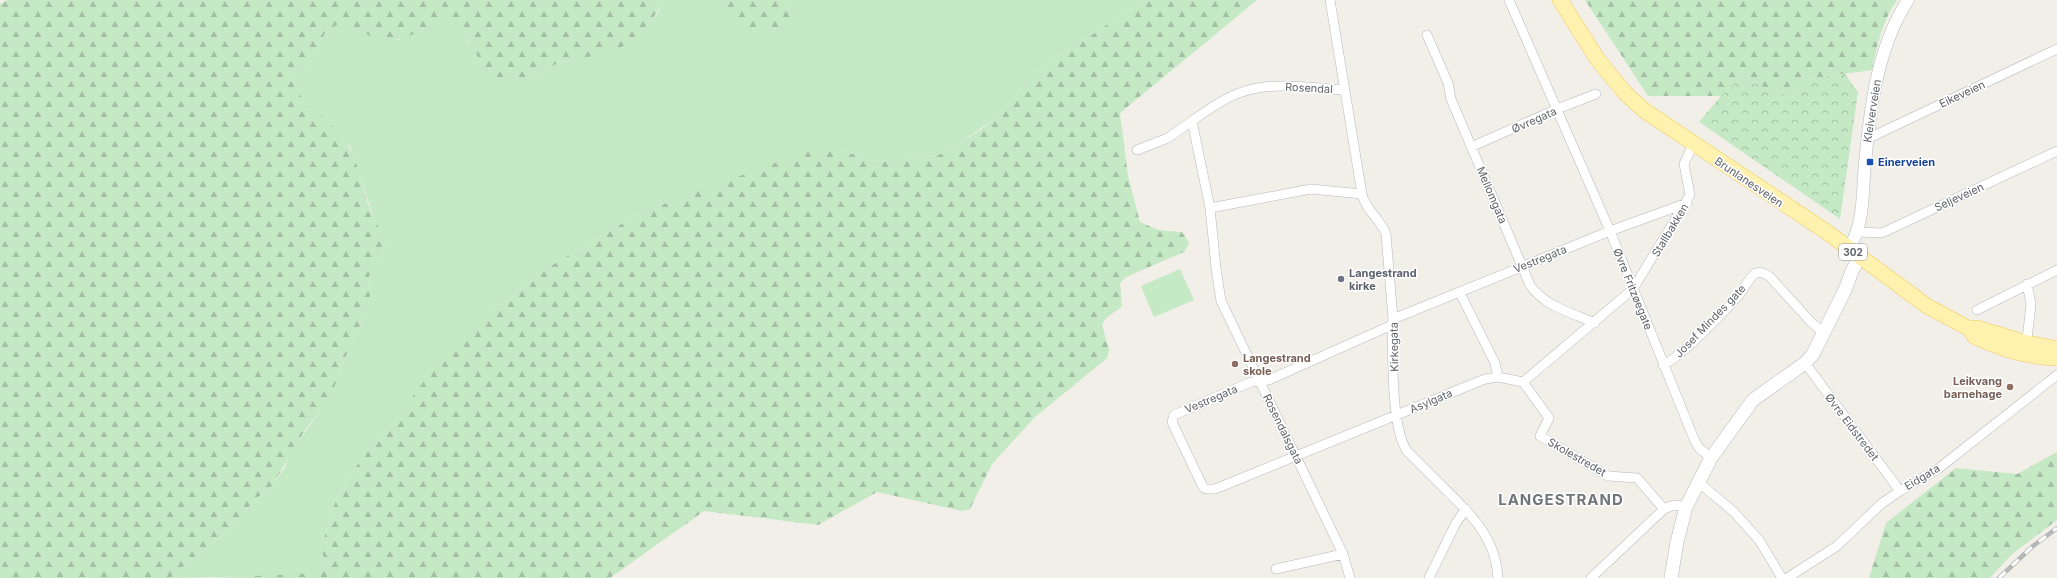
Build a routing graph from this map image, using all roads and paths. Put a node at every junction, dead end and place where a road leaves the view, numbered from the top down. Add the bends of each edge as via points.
1 (1330, 0) edge
2 (1509, 0) edge
3 (1560, 0) edge
4 (1908, 0) edge
5 (1427, 34) dead end
6 (2057, 49) edge
7 (1343, 90) junction
8 (1596, 94) dead end
9 (1557, 109) junction
10 (1192, 122) junction
11 (1867, 139) junction
12 (1693, 144) junction
13 (1472, 147) junction
14 (1137, 150) dead end
15 (2057, 151) edge
16 (1362, 194) junction
17 (1687, 203) junction
18 (1210, 208) junction
19 (1610, 231) junction
20 (1858, 232) junction
21 (1854, 253) junction
22 (1522, 266) junction
23 (2057, 270) edge
24 (2027, 284) junction
25 (1633, 289) junction
26 (1460, 293) junction
27 (1977, 310) dead end
28 (1393, 322) junction
29 (1595, 322) junction
30 (1824, 333) junction
31 (2026, 348) junction
32 (2057, 349) edge
33 (2057, 358) edge
34 (1805, 363) junction
35 (1663, 365) junction
36 (2057, 376) edge
37 (1498, 377) junction
38 (1259, 380) junction
39 (1523, 382) junction
40 (1396, 416) junction
41 (1295, 456) junction
42 (1711, 458) junction
43 (1697, 481) junction
44 (1206, 489) joint
45 (1900, 491) junction
46 (1686, 507) junction
47 (1466, 509) junction
48 (1664, 509) junction
49 (1343, 554) junction
50 (1276, 569) dead end
51 (1350, 578) edge
52 (1429, 578) edge
53 (1498, 578) edge
54 (1591, 578) edge
55 (1671, 578) edge
56 (1782, 578) edge
57 (1787, 578) edge

1 - 7 street, Rosendal
2 - 9 street, Øvre Fritzøegate
3 - 12 main road, Brunlanesveien / 302 via 1589,47 1617,83 1645,111
4 - 11 street, Kleiverveien via 1887,40 1877,78
5 - 13 street, Mellomgata
6 - 11 street, Eikeveien
7 - 10 street, Rosendal via 1275,86 1242,92 1213,106
7 - 16 street, Kirkegata
8 - 9 street, Øvregata
9 - 13 street, Øvregata
9 - 19 street, Øvre Fritzøegate
10 - 14 street, Rosendal via 1168,138
10 - 18 street
11 - 20 street, Kleiverveien
12 - 17 street, Stallbakken via 1684,164 1690,189
12 - 21 main road, Brunlanesveien / 302 via 1824,230
13 - 22 street, Mellomgata
15 - 20 street, Seljeveien via 1882,233
16 - 18 street via 1311,189
16 - 28 street, Kirkegata via 1366,208 1383,226 1386,234
17 - 19 street, Vestregata
17 - 25 street, Stallbakken
18 - 38 street, Rosendalsgata via 1221,301
19 - 22 street, Vestregata
19 - 25 street, Øvre Fritzøegate
20 - 21 street, Kleiverveien
21 - 30 main road via 1852,271 1845,290
21 - 31 main road, Brunlanesveien / 302 via 1927,306 1970,329 1974,336 1984,341
22 - 26 street, Vestregata
22 - 29 street, Mellomgata via 1530,285 1541,298
23 - 24 street
24 - 27 street
24 - 31 street via 2031,304
25 - 29 street
25 - 35 street, Øvre Fritzøegate
26 - 28 street, Vestregata
26 - 37 street via 1495,363
28 - 38 street, Vestregata via 1269,380
28 - 40 street, Kirkegata
29 - 39 street
30 - 34 main road
30 - 35 street, Josef Mindes gate via 1770,277 1759,273 1752,277 1732,303 1678,356
31 - 32 main road, Brunlanesveien / 302
31 - 33 main road, Brunlanesveien / 302
34 - 42 main road via 1753,400
34 - 45 street, Øvre Eidstredet
35 - 42 street, Øvre Fritzøegate via 1694,439 1699,448
36 - 45 street, Eidgata via 1938,469
37 - 39 street, Asylgata
37 - 40 street, Asylgata via 1485,379
38 - 41 street, Rosendalsgata
38 - 44 street, Vestregata via 1173,417 1172,422 1200,484
39 - 48 street, Skolestredet via 1549,418 1540,436 1608,476 1637,478
40 - 41 street, Asylgata
40 - 47 street, Kirkegata via 1400,439 1408,451
41 - 44 street, Asylgata via 1215,489
41 - 49 street, Rosendalsgata
42 - 43 main road
43 - 46 main road
43 - 56 street via 1734,512 1759,540
45 - 57 street, Eidgata via 1881,504 1836,546
46 - 48 street via 1674,505
46 - 55 main road
47 - 52 street via 1456,523
47 - 53 street, Kirkegata via 1478,522 1490,543
48 - 54 street
49 - 50 street
49 - 51 street, Rosendalsgata

